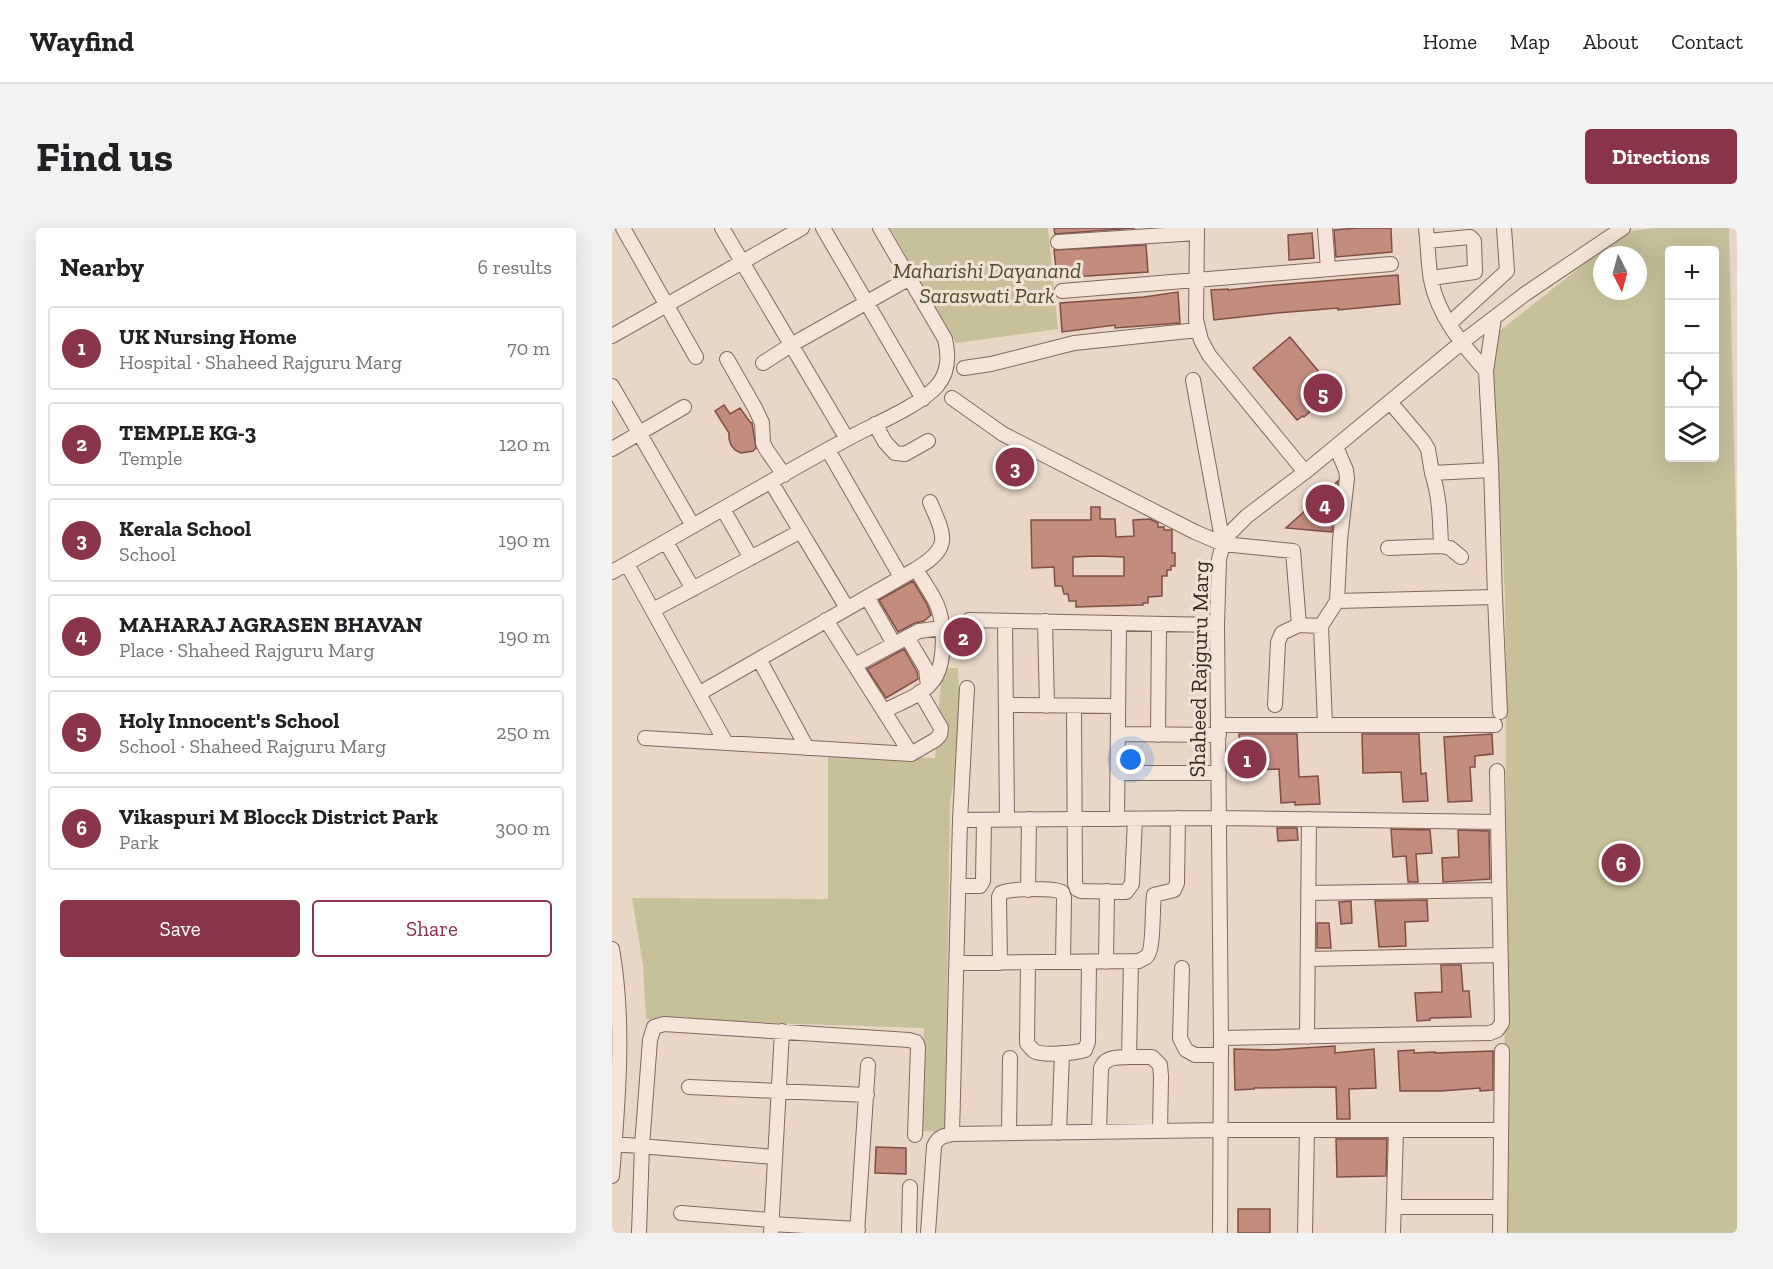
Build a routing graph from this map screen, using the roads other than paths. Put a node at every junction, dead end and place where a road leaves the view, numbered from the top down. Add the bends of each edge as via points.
1 (623, 228) edge
2 (723, 228) edge
3 (802, 228) edge
4 (823, 228) edge
5 (880, 228) edge
6 (1325, 228) edge
7 (1504, 228) edge
8 (1623, 228) edge
9 (1197, 231) edge
10 (1427, 235) edge
11 (1058, 242) dead end
12 (742, 262) junction
13 (1391, 264) dead end
14 (1328, 269) junction
15 (910, 278) junction
16 (1431, 278) junction
17 (1197, 279) junction
18 (1062, 291) dead end
19 (867, 302) junction
20 (667, 305) junction
21 (1494, 318) junction
22 (1449, 324) junction
23 (1197, 325) junction
24 (612, 336) edge
25 (1461, 343) junction
26 (791, 345) junction
27 (696, 357) dead end
28 (727, 359) dead end
29 (763, 363) dead end
30 (964, 368) dead end
31 (1486, 371) junction
32 (1193, 380) dead end
33 (612, 386) edge
34 (952, 398) dead end
35 (923, 399) junction
36 (1390, 402) junction
37 (684, 407) dead end
38 (875, 424) junction
39 (639, 434) junction
40 (847, 439) junction
41 (928, 441) dead end
42 (1336, 447) junction
43 (612, 449) edge
44 (828, 450) junction
45 (1491, 470) junction
46 (1305, 471) junction
47 (1432, 473) junction
48 (778, 478) junction
49 (930, 502) dead end
50 (723, 509) junction
51 (693, 526) junction
52 (801, 531) junction
53 (666, 542) junction
54 (1223, 544) junction
55 (1441, 546) junction
56 (1388, 548) dead end
57 (1461, 557) dead end
58 (752, 558) junction
59 (617, 566) edge
60 (916, 568) junction
61 (901, 577) junction
62 (693, 589) junction
63 (867, 597) junction
64 (1495, 597) junction
65 (1337, 602) junction
66 (848, 608) junction
67 (653, 610) junction
68 (826, 620) junction
69 (969, 620) dead end
70 (1005, 621) junction
71 (1045, 621) junction
72 (1119, 623) junction
73 (1159, 624) junction
74 (1217, 625) junction
75 (1299, 625) junction
76 (1321, 626) junction
77 (942, 628) junction
78 (901, 640) junction
79 (759, 659) junction
80 (855, 665) junction
81 (967, 688) dead end
82 (924, 689) junction
83 (700, 693) junction
84 (1006, 705) junction
85 (1275, 705) dead end
86 (1047, 706) junction
87 (1074, 706) junction
88 (1118, 706) junction
89 (884, 711) junction
90 (1500, 712) dead end
91 (1325, 725) junction
92 (1495, 725) dead end
93 (1219, 730) junction
94 (1118, 734) junction
95 (1158, 735) junction
96 (645, 738) dead end
97 (726, 743) junction
98 (807, 748) junction
99 (911, 754) junction
100 (1497, 771) dead end
101 (1118, 773) junction
102 (1219, 773) junction
103 (1219, 818) junction
104 (1007, 819) junction
105 (1029, 819) junction
106 (1075, 819) junction
107 (1117, 819) junction
108 (1135, 819) junction
109 (1178, 819) junction
110 (1309, 819) junction
111 (960, 820) junction
112 (984, 820) junction
113 (1498, 822) junction
114 (958, 886) junction
115 (1028, 890) junction
116 (1499, 890) junction
117 (1107, 891) junction
118 (1308, 893) junction
119 (612, 949) edge
120 (1501, 955) junction
121 (1308, 959) junction
122 (1131, 961) junction
123 (1028, 962) junction
124 (1063, 962) junction
125 (1089, 962) junction
126 (1106, 962) junction
127 (957, 963) junction
128 (1000, 963) junction
129 (1182, 968) dead end
130 (782, 1031) junction
131 (1307, 1037) junction
132 (1221, 1038) junction
133 (1502, 1051) dead end
134 (1062, 1053) junction
135 (1221, 1055) junction
136 (1129, 1057) junction
137 (1010, 1058) dead end
138 (868, 1065) dead end
139 (689, 1087) dead end
140 (779, 1092) junction
141 (867, 1095) junction
142 (1221, 1130) junction
143 (1307, 1130) junction
144 (1396, 1130) junction
145 (1501, 1130) junction
146 (1160, 1131) junction
147 (1059, 1132) junction
148 (1099, 1132) junction
149 (1009, 1133) junction
150 (952, 1134) junction
151 (915, 1135) dead end
152 (614, 1144) junction
153 (642, 1146) junction
154 (775, 1157) junction
155 (612, 1176) edge
156 (910, 1187) dead end
157 (1394, 1207) junction
158 (1500, 1207) junction
159 (681, 1213) dead end
160 (771, 1226) edge
161 (858, 1231) edge
162 (639, 1233) edge
163 (909, 1233) edge
164 (928, 1233) edge
165 (1220, 1233) edge
166 (1305, 1233) edge
167 (1393, 1233) edge
168 (1500, 1233) edge

1 - 20 street
2 - 12 street
3 - 12 street
4 - 19 street
5 - 15 street
6 - 14 street
7 - 22 street via 1507,271
8 - 21 street, Shaheed Rajguru Marg
9 - 11 street
9 - 17 street
10 - 16 street
10 - 16 street via 1470,237 1474,241 1475,272
12 - 20 street
12 - 26 street
13 - 14 street
14 - 17 street
15 - 19 street
15 - 35 street via 948,351 947,369
16 - 22 street
17 - 18 street
17 - 23 street
19 - 26 street
19 - 35 street
20 - 24 street
20 - 27 street
21 - 25 street, Shaheed Rajguru Marg
21 - 31 street
22 - 25 street
23 - 30 street via 1074,343
23 - 46 street via 1209,355
25 - 31 street
25 - 36 street, Shaheed Rajguru Marg
26 - 29 street
26 - 40 street
28 - 48 street via 762,423 763,443
31 - 45 street
32 - 54 street
33 - 39 street
34 - 54 street via 1003,434
35 - 38 street
36 - 42 street, Shaheed Rajguru Marg
36 - 47 street via 1428,449
37 - 39 street
38 - 40 street
38 - 41 street via 895,453 905,454
39 - 43 street
39 - 51 street
40 - 44 street
42 - 46 street, Shaheed Rajguru Marg
42 - 65 street via 1347,478
44 - 48 street
44 - 61 street
45 - 47 street
45 - 64 street
46 - 54 street, Shaheed Rajguru Marg via 1247,516
47 - 55 street via 1439,501
48 - 50 street
48 - 52 street
49 - 60 street via 939,525 941,547
50 - 51 street
50 - 58 street
51 - 53 street
52 - 58 street
52 - 66 street
53 - 59 street
53 - 62 street
54 - 74 street, Shaheed Rajguru Marg
54 - 75 street via 1293,551
55 - 56 street
55 - 57 street
58 - 62 street
59 - 67 street
60 - 61 street
60 - 77 street via 937,605
61 - 63 street
62 - 67 street
63 - 66 street
63 - 78 street
64 - 65 street
64 - 90 street
65 - 76 street
66 - 68 street
67 - 83 street
68 - 79 street
68 - 80 street
69 - 70 street
70 - 71 street
70 - 84 street
71 - 72 street
71 - 86 street
72 - 73 street
72 - 88 street
73 - 74 street
73 - 95 street
74 - 93 street, Shaheed Rajguru Marg
75 - 76 street
75 - 85 street via 1282,633 1278,642
76 - 91 street
77 - 78 street via 919,631
77 - 82 street via 940,663 936,676
78 - 80 street
78 - 82 street via 926,669
79 - 83 street
79 - 98 street
80 - 89 street
81 - 111 street
82 - 89 street
82 - 99 street via 941,728 940,735
83 - 97 street
84 - 86 street
84 - 104 street
86 - 87 street
87 - 88 street
87 - 106 street
88 - 94 street
89 - 99 street
91 - 92 street
91 - 93 street
93 - 95 street
93 - 102 street, Shaheed Rajguru Marg
94 - 95 street
94 - 101 street
96 - 97 street
97 - 98 street
98 - 99 street
100 - 113 street
101 - 102 street
101 - 107 street
102 - 103 street, Shaheed Rajguru Marg
103 - 109 street
103 - 110 street
103 - 132 street, Shaheed Rajguru Marg
104 - 105 street
104 - 112 street
105 - 106 street
105 - 115 street
106 - 107 street
106 - 117 street via 1077,889
107 - 108 street
108 - 109 street
108 - 117 street via 1132,884 1126,892
109 - 122 street via 1177,883 1174,890 1154,895 1151,950 1147,957
110 - 113 street
110 - 118 street
111 - 112 street
111 - 114 street
112 - 114 street via 983,881 981,886
113 - 116 street
114 - 127 street
115 - 124 street via 1062,892
115 - 128 street via 1005,890 999,897
116 - 118 street
116 - 120 street
117 - 126 street
118 - 121 street
119 - 152 street via 618,1017
120 - 121 street
120 - 131 street via 1502,1023 1490,1033
121 - 131 street
122 - 126 street
122 - 136 street
123 - 124 street
123 - 128 street
123 - 134 street via 1027,1043 1039,1053
124 - 125 street
125 - 126 street
125 - 134 street via 1088,1042 1085,1050
127 - 128 street
127 - 150 street
129 - 135 street via 1180,1038 1186,1050 1195,1055
130 - 140 street
130 - 151 street via 915,1042
130 - 153 street via 664,1024 654,1028
131 - 132 street
132 - 135 street, Shaheed Rajguru Marg
133 - 145 street
134 - 147 street
135 - 142 street, Shaheed Rajguru Marg
136 - 146 street via 1152,1057 1160,1065
136 - 148 street via 1109,1058 1101,1068
137 - 149 street
138 - 141 street
139 - 140 street
140 - 141 street
140 - 154 street
141 - 161 street
142 - 143 street
142 - 146 street
142 - 165 street, Shaheed Rajguru Marg
143 - 144 street
143 - 166 street
144 - 145 street
144 - 157 street
145 - 158 street
146 - 148 street
147 - 148 street
147 - 149 street
149 - 150 street
150 - 164 street via 937,1139 934,1146
152 - 153 street
152 - 155 street
153 - 154 street
153 - 162 street
154 - 160 street
156 - 163 street
157 - 158 street
157 - 167 street
158 - 168 street
159 - 160 street
160 - 161 street

